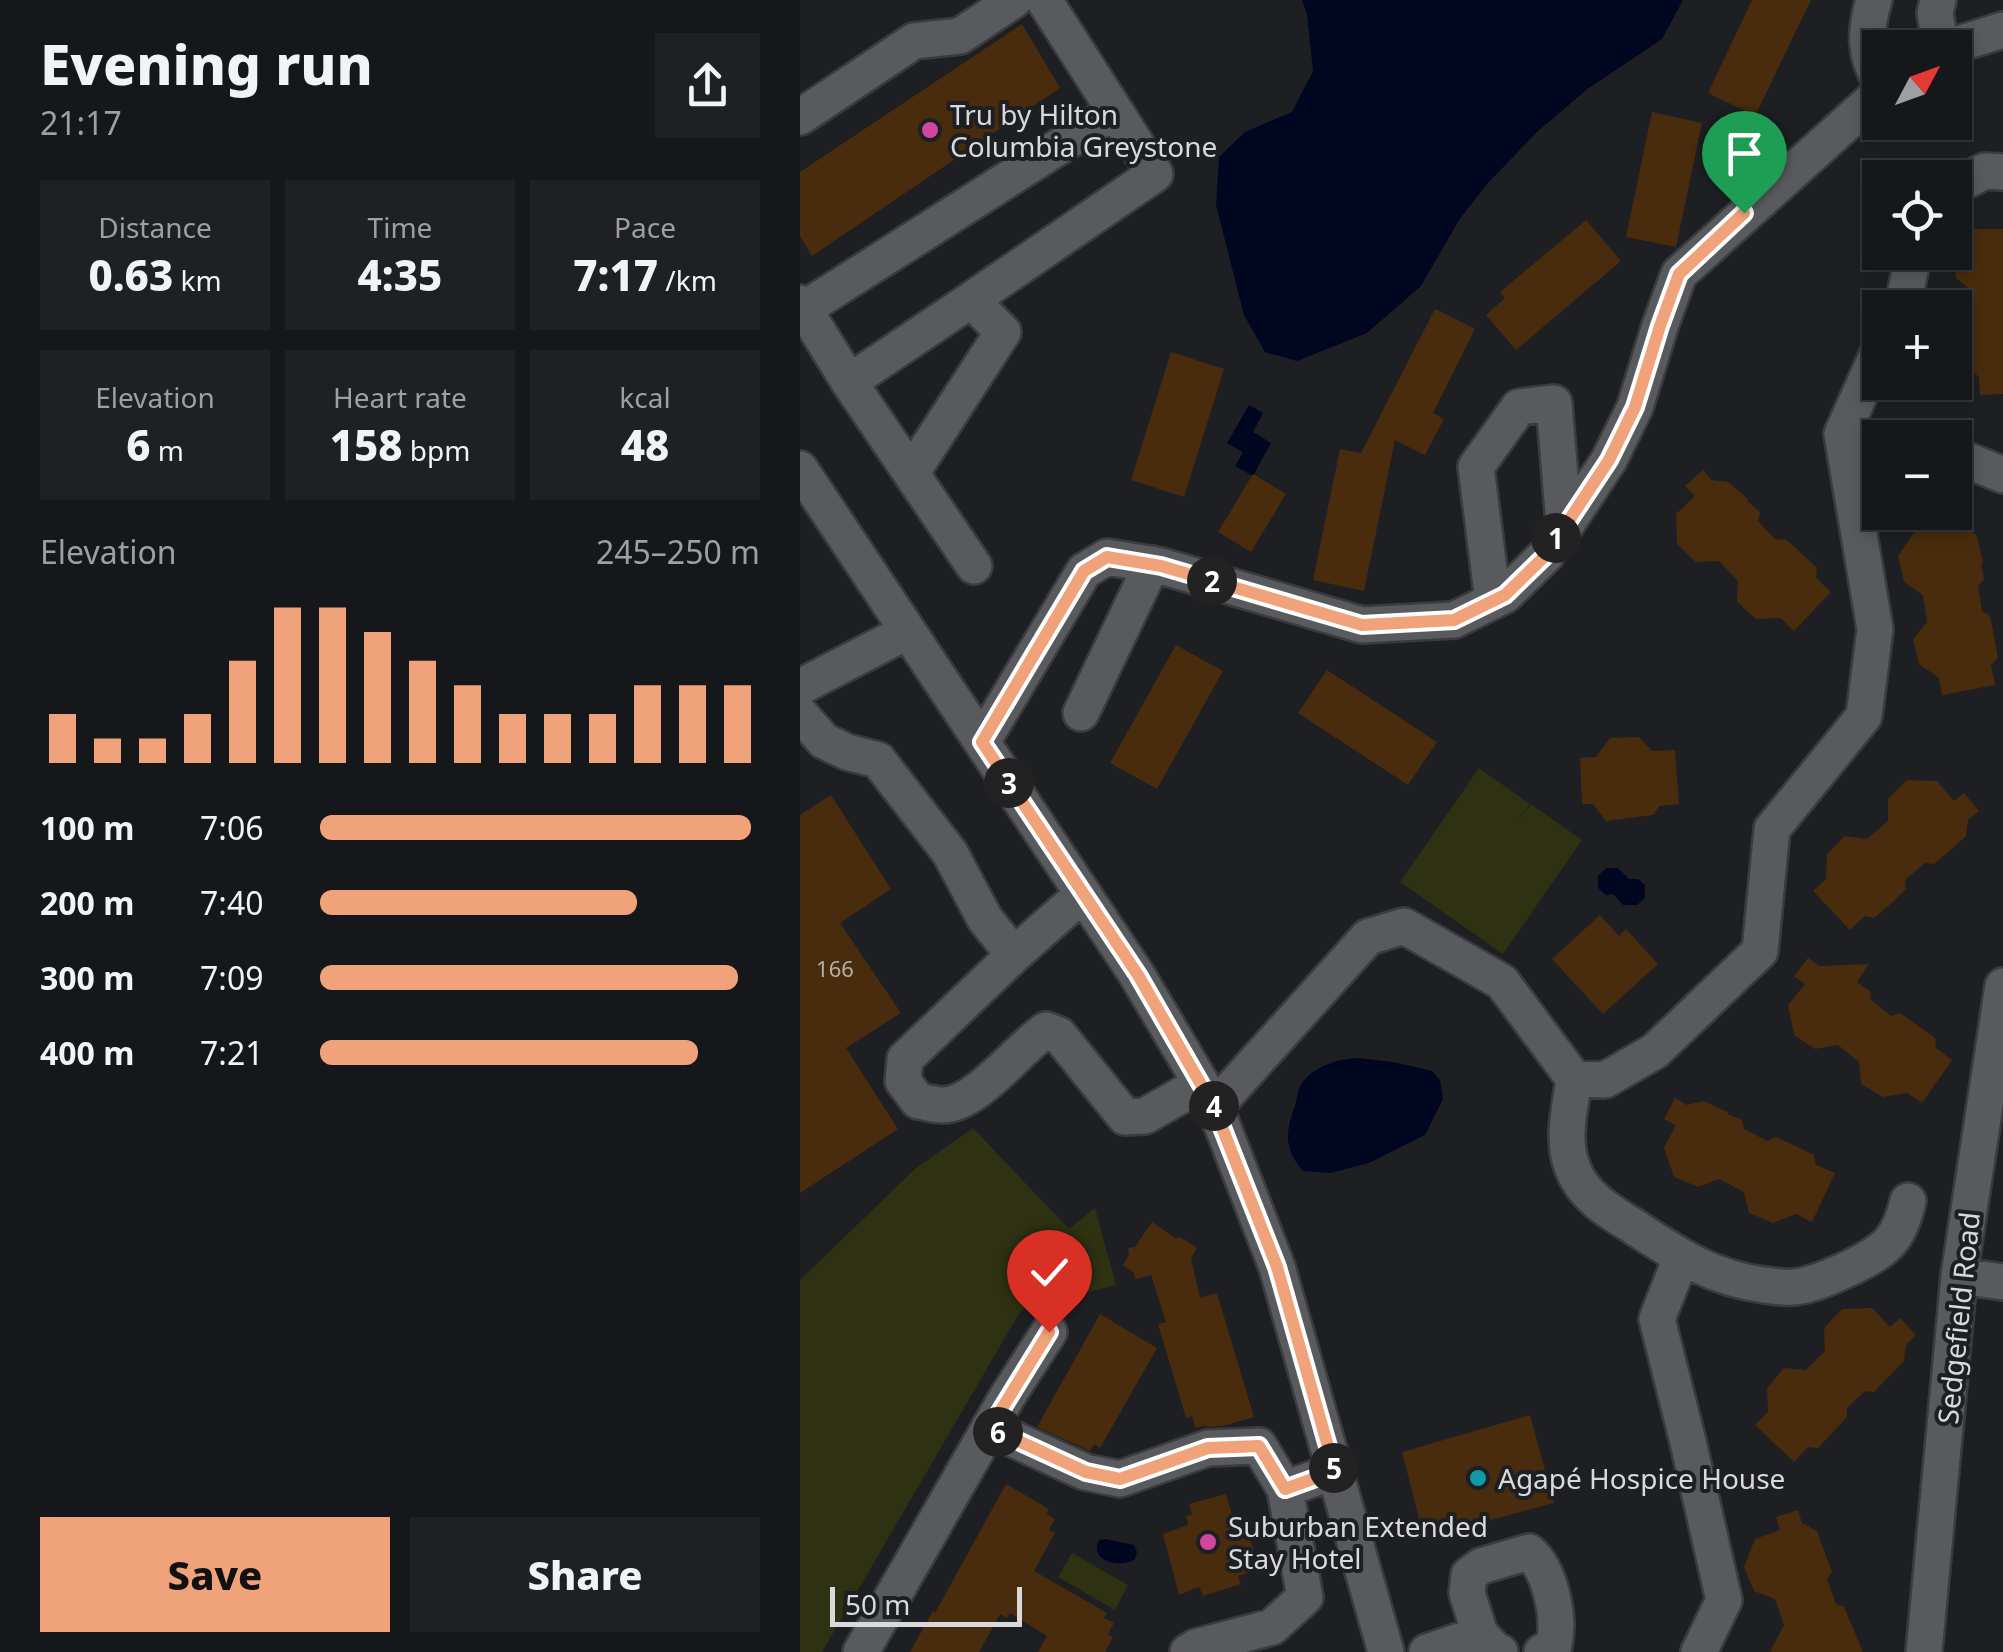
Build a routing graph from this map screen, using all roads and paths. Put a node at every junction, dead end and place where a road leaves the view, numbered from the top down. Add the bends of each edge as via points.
1 (1014, 0) edge
2 (1044, 0) edge
3 (1874, 0) edge
4 (1938, 0) edge
5 (1868, 30) edge
6 (1939, 30) edge
7 (2003, 30) edge
8 (1972, 39) edge
9 (1862, 109) edge
10 (1115, 111) junction
11 (800, 117) edge
12 (2003, 172) edge
13 (1972, 178) edge
14 (971, 300) junction
15 (802, 306) edge
16 (849, 382) junction
17 (1862, 389) edge
18 (1972, 462) edge
19 (800, 469) edge
20 (1862, 471) edge
21 (912, 472) junction
22 (2003, 475) edge
23 (1564, 525) junction
24 (1868, 530) edge
25 (1152, 564) junction
26 (974, 566) dead end
27 (1492, 601) junction
28 (908, 631) junction
29 (800, 687) edge
30 (800, 714) edge
31 (1082, 714) dead end
32 (982, 742) junction
33 (812, 750) edge
34 (1083, 894) junction
35 (1014, 955) junction
36 (2003, 986) edge
37 (1574, 1079) junction
38 (1208, 1096) junction
39 (1908, 1201) dead end
40 (1681, 1258) junction
41 (1960, 1276) junction
42 (2003, 1282) edge
43 (1049, 1332) dead end
44 (990, 1428) junction
45 (1335, 1471) junction
46 (1285, 1489) junction
47 (1490, 1643) edge
48 (861, 1652) edge
49 (1188, 1652) edge
50 (1386, 1652) edge
51 (1427, 1652) edge
52 (1542, 1652) edge
53 (1699, 1652) edge
54 (1924, 1652) edge

1 - 11 street via 960,36 914,41
2 - 10 street
3 - 5 street
4 - 6 street
7 - 8 street
9 - 23 street via 1679,274 1635,407 1609,460
10 - 14 street via 1155,174
10 - 15 street
12 - 13 street
14 - 16 street
14 - 21 street via 1003,332
15 - 16 street
16 - 21 street
17 - 20 street via 1842,434
18 - 22 street
19 - 28 street
21 - 26 street
23 - 27 street via 1546,555
23 - 27 street via 1554,403 1519,407 1476,466
24 - 37 street via 1875,629 1864,716 1772,829 1760,952 1654,1051 1605,1080
25 - 27 street via 1362,625 1454,620
25 - 31 street
25 - 32 street via 1107,557 1084,571
28 - 29 street
28 - 32 street
30 - 33 street
32 - 34 street
33 - 35 street via 878,760 950,853 985,919
34 - 35 street
34 - 38 street
35 - 38 street via 905,1059 903,1081 918,1100 944,1106 970,1098 1046,1030 1058,1035 1125,1117
36 - 41 street, Sedgefield Road
37 - 38 street via 1502,982 1404,926 1368,937
37 - 40 street via 1567,1149 1573,1171 1608,1210
38 - 45 street via 1277,1267
39 - 40 street via 1894,1240 1876,1254 1797,1287 1716,1275
40 - 53 street via 1657,1319 1724,1600
41 - 42 street
41 - 54 street, Sedgefield Road
43 - 44 street
44 - 46 street via 1086,1472 1120,1479 1208,1448 1259,1446
44 - 48 street
45 - 46 street
45 - 50 street
46 - 49 street via 1305,1596 1272,1626
47 - 51 street
47 - 52 street via 1466,1592 1469,1575 1529,1552 1552,1598 1557,1628 1554,1645

